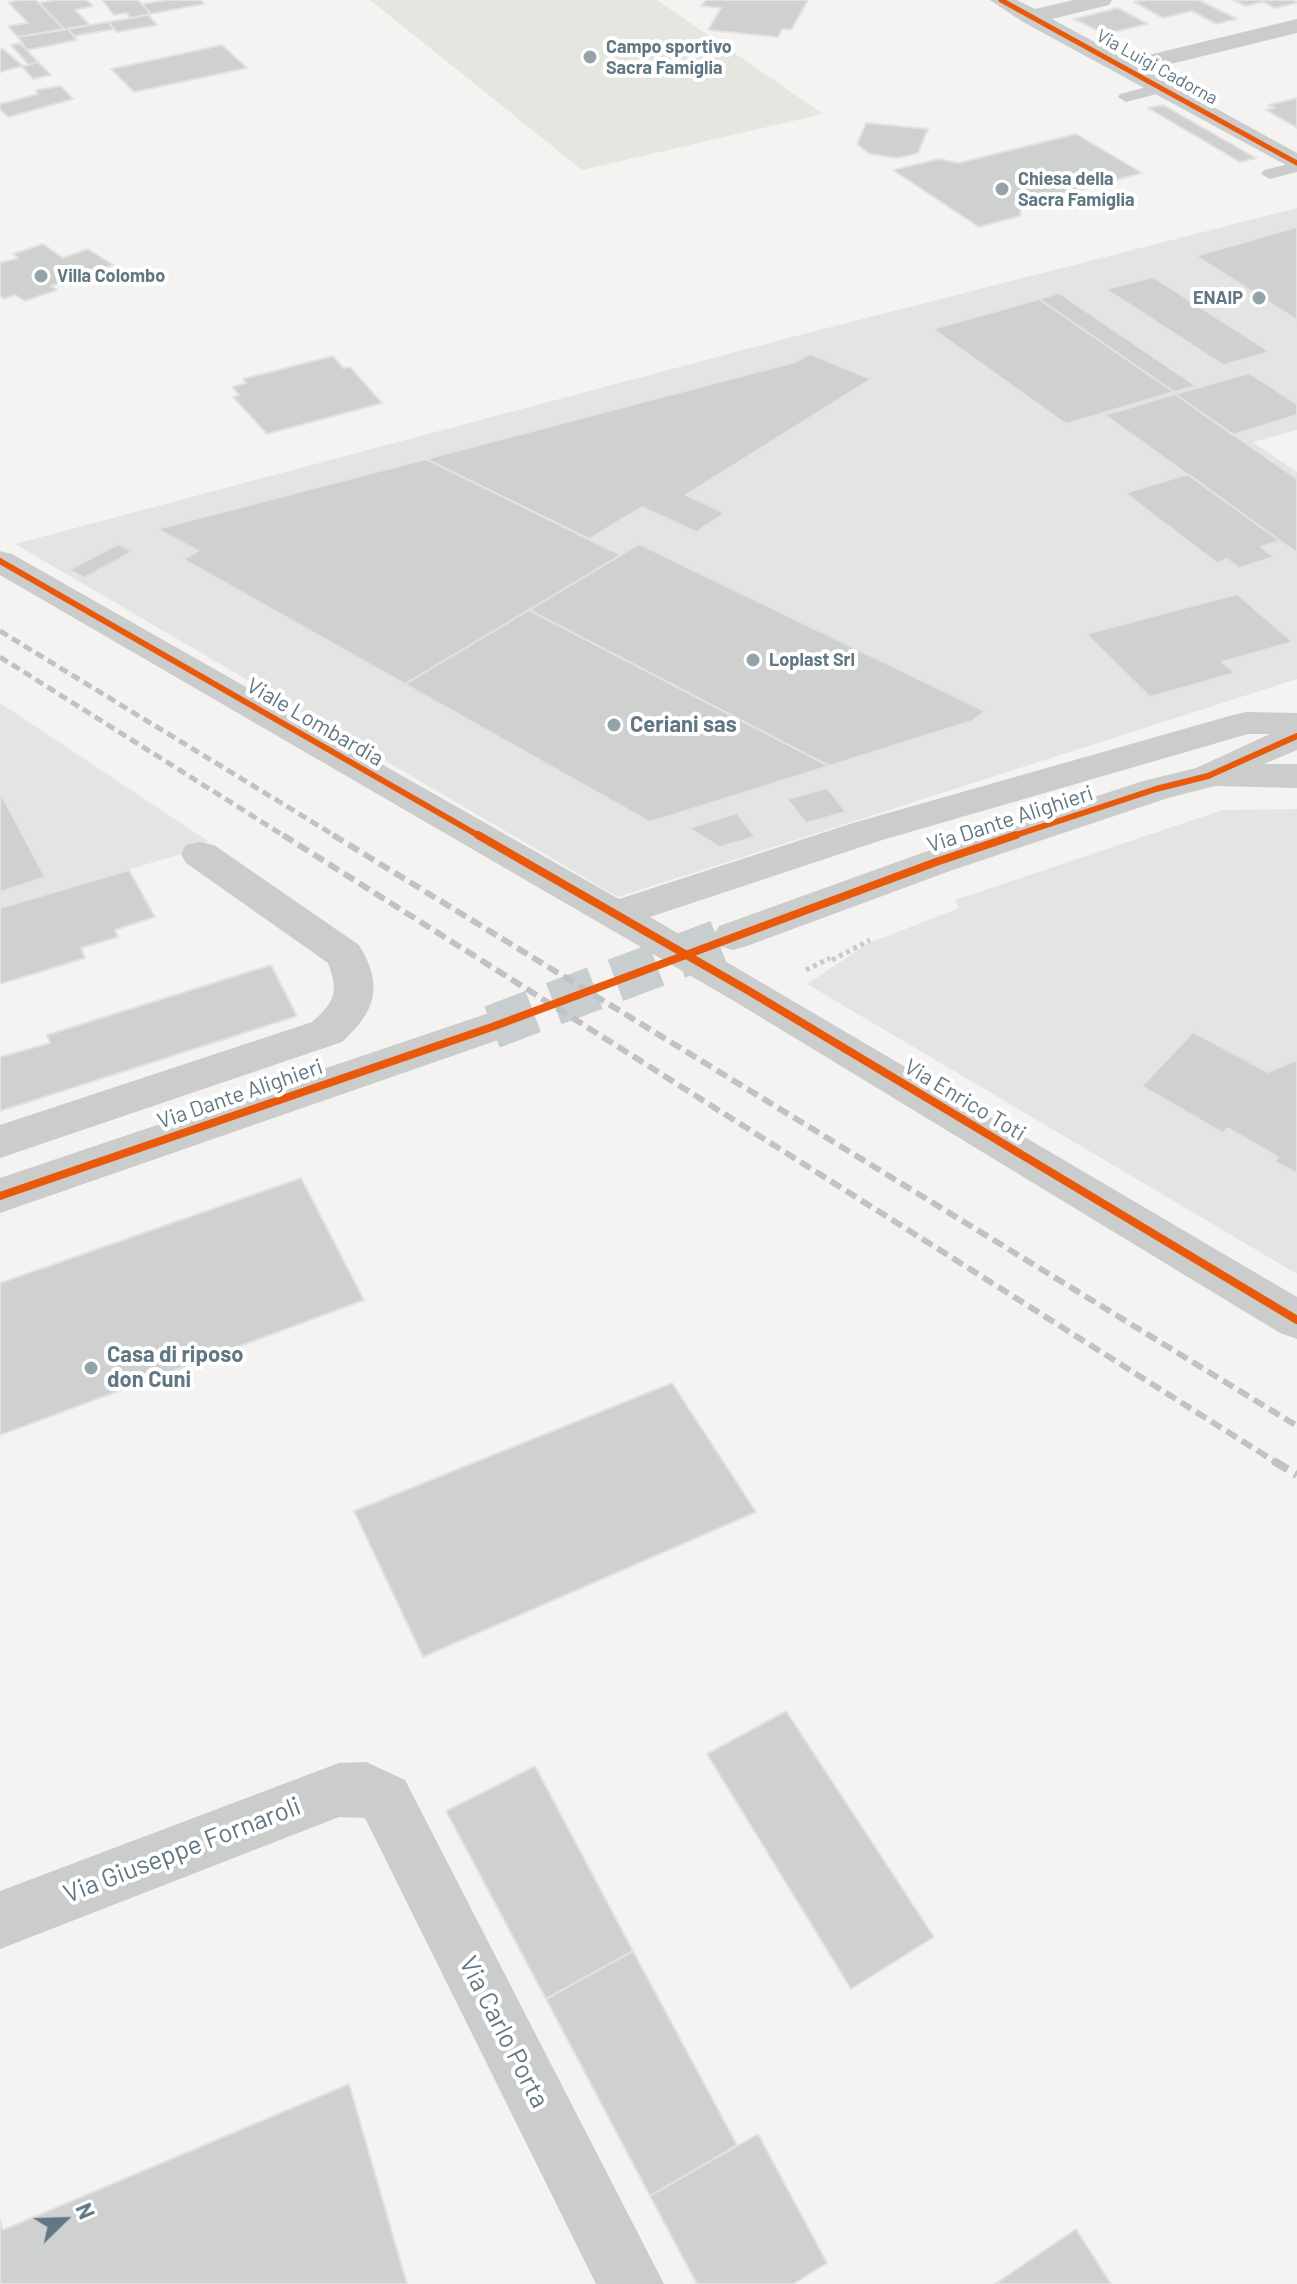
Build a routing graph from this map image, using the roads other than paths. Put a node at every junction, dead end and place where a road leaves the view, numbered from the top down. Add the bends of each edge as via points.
1 (1001, 0) edge
2 (1101, 0) edge
3 (1031, 17) junction
4 (1297, 26) edge
5 (1126, 68) junction
6 (1162, 88) junction
7 (1126, 97) dead end
8 (1297, 165) edge
9 (1270, 174) dead end
10 (0, 561) edge
11 (1297, 724) edge
12 (1297, 736) edge
13 (1208, 776) junction
14 (1297, 776) edge
15 (200, 854) dead end
16 (613, 915) junction
17 (733, 936) tunnel mouth
18 (492, 1027) tunnel mouth
19 (0, 1142) edge
20 (0, 1196) edge
21 (1297, 1320) edge
22 (366, 1789) joint
23 (0, 1920) edge
24 (631, 2284) edge

1 - 3 street, Via Luigi Cadorna
2 - 3 street
3 - 5 street, Via Luigi Cadorna
4 - 5 street
5 - 6 street, Via Luigi Cadorna
6 - 7 lane
6 - 8 street, Via Luigi Cadorna
8 - 9 lane
10 - 16 street, Viale Lombardia
11 - 16 street, Via Dante Alighieri via 1246,723 866,832
12 - 13 street, Via Dante Alighieri
13 - 14 street, Via Dante Alighieri
13 - 17 street, Via Dante Alighieri via 951,857
15 - 19 street, Via Dante Alighieri via 345,955 355,995 348,1014 327,1032
16 - 21 street, Via Enrico Toti
18 - 20 street, Via Dante Alighieri
22 - 23 street, Via Giuseppe Fornaroli via 339,1790
22 - 24 street, Via Carlo Porta via 385,1799

